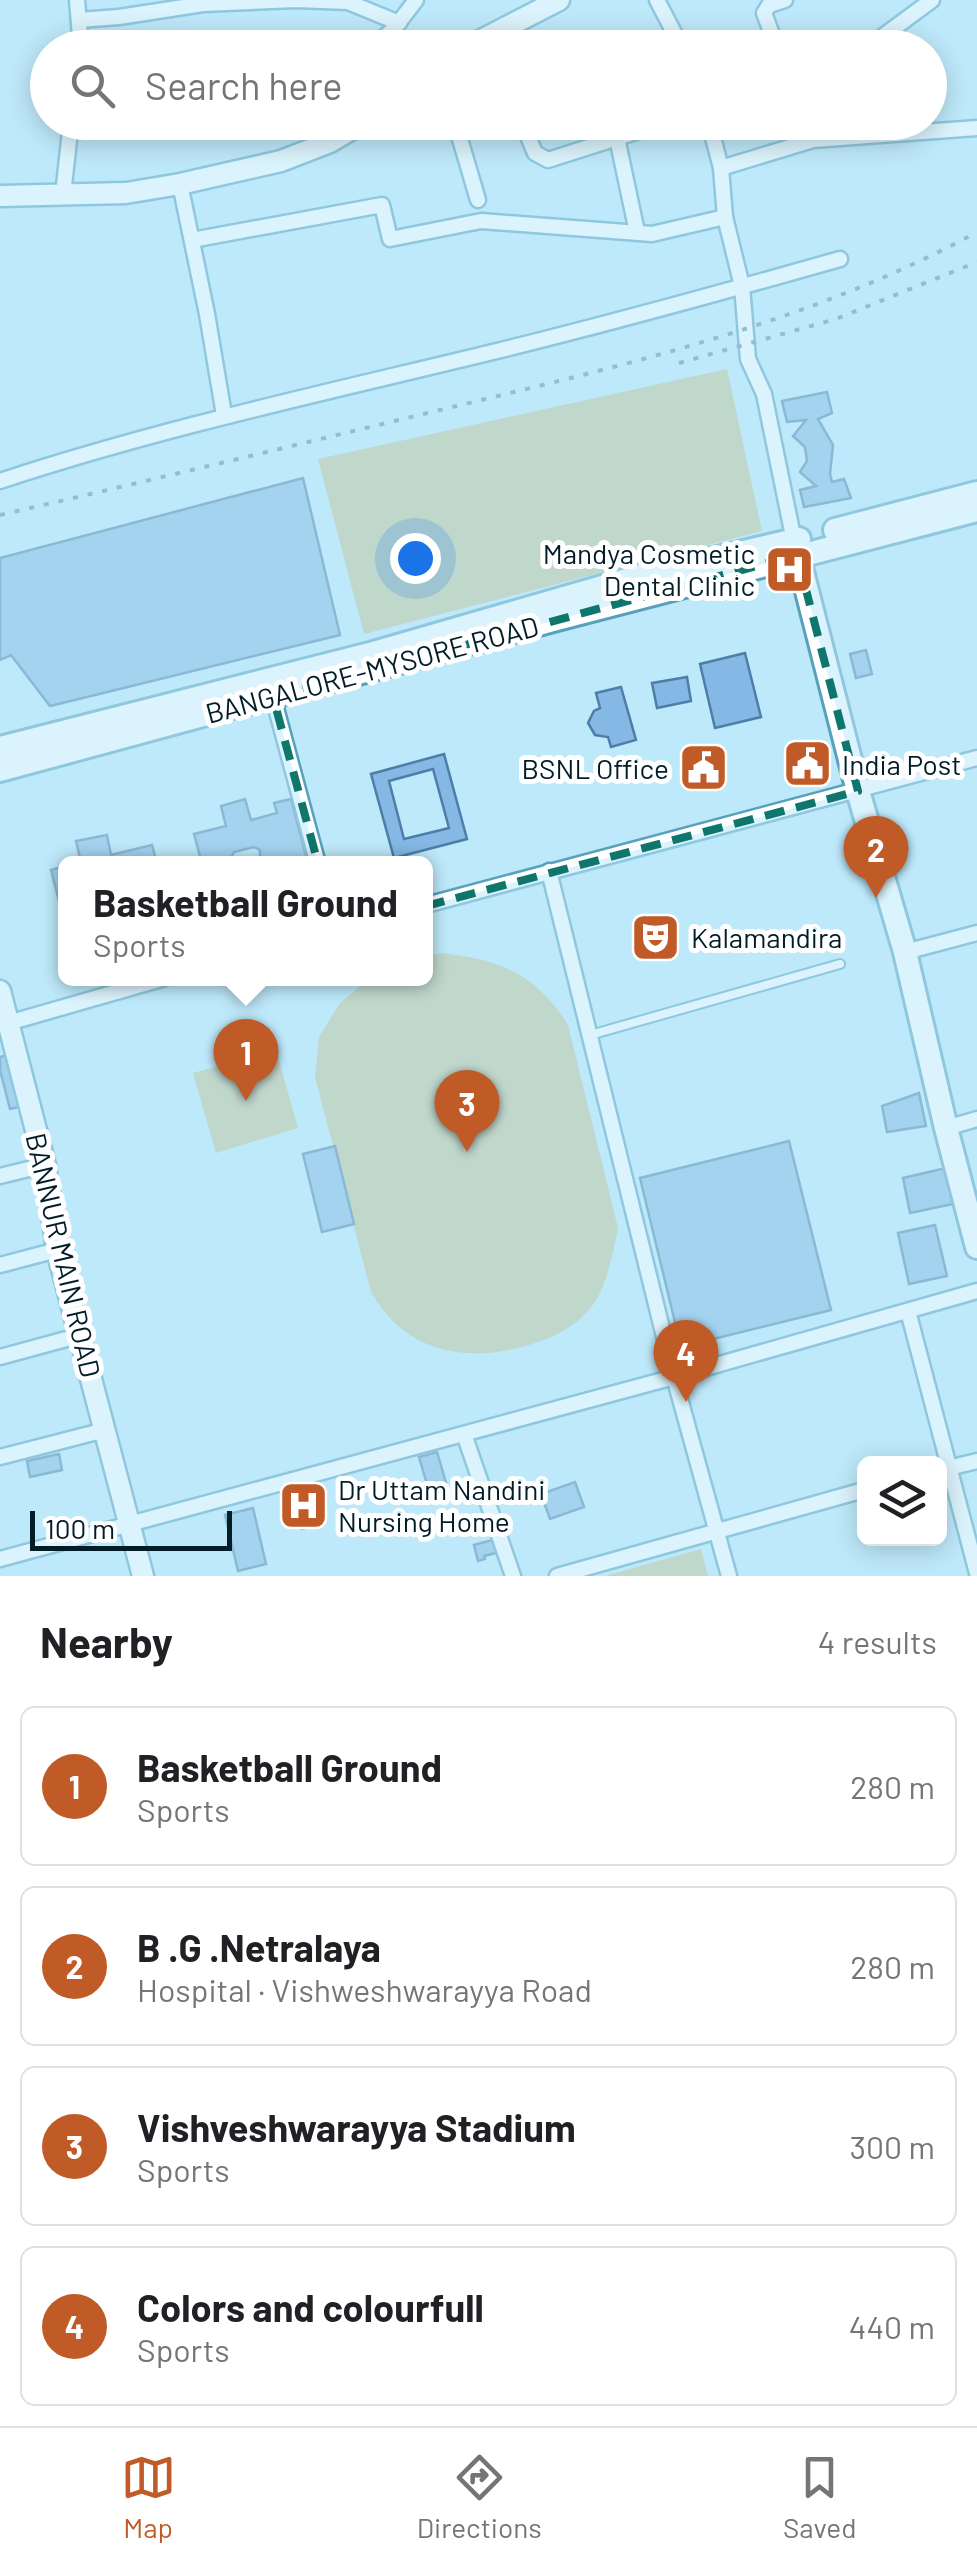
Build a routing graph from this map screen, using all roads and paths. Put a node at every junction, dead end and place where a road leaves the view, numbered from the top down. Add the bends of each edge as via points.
1 (77, 0) edge
2 (416, 0) edge
3 (559, 0) edge
4 (657, 0) edge
5 (785, 0) edge
6 (932, 0) edge
7 (246, 1) edge
8 (348, 1) edge
9 (79, 20) junction
10 (399, 22) junction
11 (80, 30) edge
12 (393, 30) edge
13 (511, 30) edge
14 (673, 30) edge
15 (770, 30) edge
16 (891, 30) edge
17 (977, 128) edge
18 (947, 130) edge
19 (68, 140) edge
20 (333, 140) edge
21 (462, 140) edge
22 (529, 140) edge
23 (611, 140) edge
24 (617, 140) edge
25 (715, 140) edge
26 (812, 140) edge
27 (722, 168) junction
28 (180, 184) junction
29 (62, 195) junction
30 (0, 196) edge
31 (478, 200) dead end
32 (725, 217) junction
33 (636, 232) junction
34 (192, 240) junction
35 (840, 259) dead end
36 (742, 286) junction
37 (224, 415) junction
38 (0, 482) edge
39 (977, 493) edge
40 (977, 510) edge
41 (796, 548) junction
42 (273, 697) junction
43 (0, 748) edge
44 (977, 758) edge
45 (0, 770) edge
46 (858, 791) junction
47 (316, 856) edge
48 (549, 871) junction
49 (433, 903) edge
50 (977, 933) edge
51 (905, 952) junction
52 (840, 964) dead end
53 (137, 986) edge
54 (0, 991) edge
55 (5, 1024) edge
56 (590, 1035) junction
57 (977, 1120) edge
58 (946, 1128) junction
59 (45, 1165) junction
60 (0, 1176) edge
61 (977, 1248) edge
62 (57, 1250) junction
63 (0, 1265) edge
64 (977, 1291) edge
65 (908, 1310) junction
66 (81, 1335) junction
67 (0, 1357) edge
68 (674, 1377) junction
69 (105, 1430) junction
70 (464, 1434) junction
71 (942, 1456) edge
72 (0, 1457) edge
73 (977, 1460) edge
74 (947, 1468) edge
75 (947, 1474) edge
76 (857, 1492) edge
77 (130, 1525) junction
78 (717, 1530) junction
79 (0, 1559) edge
80 (977, 1572) edge
81 (144, 1576) edge
82 (513, 1576) edge
83 (557, 1576) edge
84 (729, 1576) edge

1 - 9 street
2 - 10 street
3 - 13 main road
4 - 14 street
5 - 15 street via 768,4
6 - 16 street
7 - 8 street
7 - 9 street
8 - 10 street
9 - 11 street
10 - 12 street
17 - 18 street
19 - 29 street
20 - 28 main road via 281,161
21 - 31 street
22 - 23 street via 535,154 548,160
24 - 33 street
25 - 27 street
26 - 27 street
27 - 32 street
28 - 29 main road
28 - 34 street
29 - 30 main road
32 - 33 street
32 - 36 street
33 - 34 street via 481,221 390,239 382,205
34 - 37 street
35 - 36 street
36 - 37 street
36 - 41 street via 748,359 764,394
37 - 38 street
39 - 41 main road, BANGALORE-MYSORE ROAD
40 - 41 main road, BANGALORE-MYSORE ROAD
41 - 42 main road, BANGALORE-MYSORE ROAD
41 - 43 main road, BANGALORE-MYSORE ROAD via 637,577 370,654
41 - 46 main road
42 - 45 main road, BANGALORE-MYSORE ROAD
42 - 47 street
44 - 46 street
46 - 48 street
46 - 51 main road
48 - 49 street
48 - 56 street
50 - 51 street
51 - 58 main road
52 - 56 lane
53 - 55 street
54 - 55 main road, BANNUR MAIN ROAD
55 - 59 main road, BANNUR MAIN ROAD
56 - 68 street
57 - 58 street
58 - 61 main road
59 - 60 street
59 - 62 main road, BANNUR MAIN ROAD
62 - 63 street
62 - 66 main road, BANNUR MAIN ROAD
64 - 65 street
65 - 68 street
65 - 71 street
66 - 67 street
66 - 69 main road, BANNUR MAIN ROAD
68 - 70 street
68 - 78 street
69 - 72 street
69 - 77 main road, BANNUR MAIN ROAD
70 - 77 street
70 - 82 street
73 - 74 street
75 - 80 street
76 - 78 street
77 - 79 street
77 - 81 main road, BANNUR MAIN ROAD
78 - 83 street
78 - 84 street

